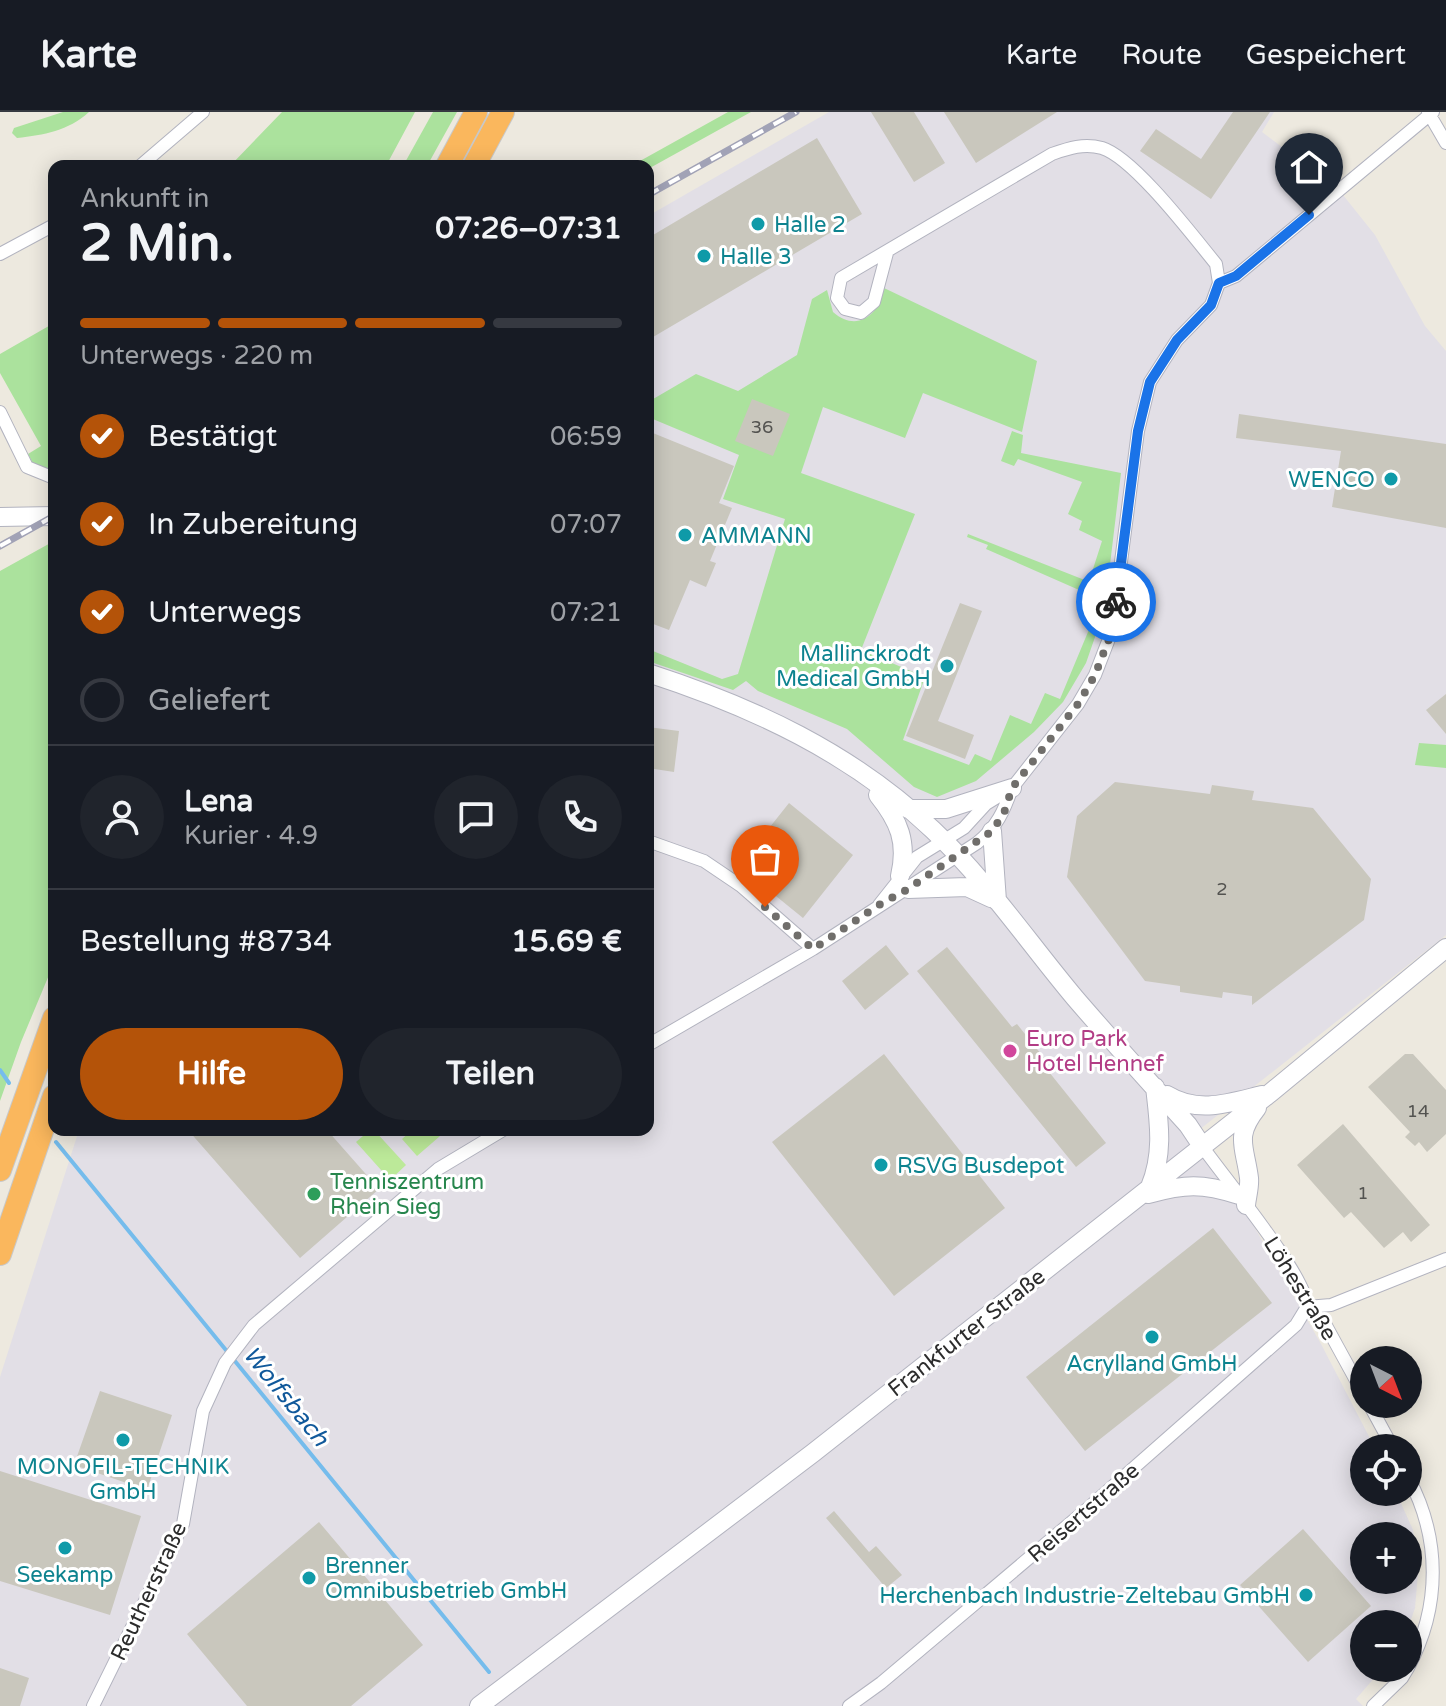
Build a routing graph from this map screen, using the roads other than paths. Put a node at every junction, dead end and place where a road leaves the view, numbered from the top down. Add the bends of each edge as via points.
1 (203, 112) edge
2 (476, 112) edge
3 (503, 112) edge
4 (1430, 113) edge
5 (1446, 143) edge
6 (147, 160) edge
7 (450, 160) edge
8 (477, 160) edge
9 (48, 228) edge
10 (887, 253) junction
11 (0, 254) edge
12 (1219, 283) junction
13 (0, 412) edge
14 (48, 476) edge
15 (48, 516) edge
16 (0, 517) edge
17 (654, 675) edge
18 (862, 773) junction
19 (1012, 788) junction
20 (908, 809) junction
21 (992, 831) junction
22 (944, 841) junction
23 (654, 843) edge
24 (957, 856) junction
25 (904, 883) junction
26 (997, 901) junction
27 (1446, 948) edge
28 (813, 949) junction
29 (48, 1035) edge
30 (654, 1042) edge
31 (1155, 1087) junction
32 (1269, 1094) junction
33 (48, 1114) edge
34 (493, 1136) edge
35 (1202, 1146) junction
36 (0, 1170) edge
37 (1144, 1193) junction
38 (1243, 1200) junction
39 (0, 1254) edge
40 (1446, 1258) edge
41 (1307, 1307) junction
42 (1350, 1369) edge
43 (1421, 1506) edge
44 (1422, 1642) edge
45 (1398, 1682) edge
46 (93, 1706) edge
47 (479, 1706) edge
48 (849, 1706) edge
49 (1373, 1706) edge

1 - 6 street
2 - 7 highway
3 - 8 highway
4 - 5 street
4 - 12 street via 1236,276
9 - 11 street
10 - 10 street via 841,278 837,298 845,309 861,313 874,302
10 - 12 street via 1052,154 1081,145 1102,148 1137,173 1216,264
12 - 19 street via 1211,305 1177,340 1150,382 1138,431 1112,631 1095,675
13 - 14 street via 27,467
15 - 16 main road
17 - 18 main road via 779,723
18 - 20 main road
18 - 25 main road via 897,818
19 - 20 main road via 946,809
19 - 21 street
19 - 22 street
20 - 22 main road
21 - 24 street
21 - 26 main road
22 - 24 main road
22 - 25 street via 917,857
23 - 28 street via 704,861
24 - 25 street
24 - 26 main road
25 - 26 main road via 967,887
25 - 28 street
26 - 31 main road
27 - 32 main road, Frankfurter Straße
28 - 30 street
29 - 36 highway
31 - 32 main road via 1180,1103 1212,1107
31 - 35 main road
31 - 37 main road via 1161,1144 1157,1170
32 - 35 main road, Frankfurter Straße
32 - 38 main road via 1248,1119 1241,1140 1249,1178
33 - 39 highway
34 - 46 street, Reutherstraße via 438,1169 254,1325 225,1363 203,1411 183,1524
35 - 37 main road, Frankfurter Straße
35 - 38 street, Löhestraße
37 - 38 main road via 1209,1185
37 - 47 main road, Frankfurter Straße
38 - 41 street, Löhestraße via 1305,1293
40 - 41 street via 1331,1305
41 - 42 street, Löhestraße via 1324,1322
41 - 48 street, Reisertstraße via 1296,1325 1087,1509
43 - 44 street via 1433,1589
45 - 49 street

